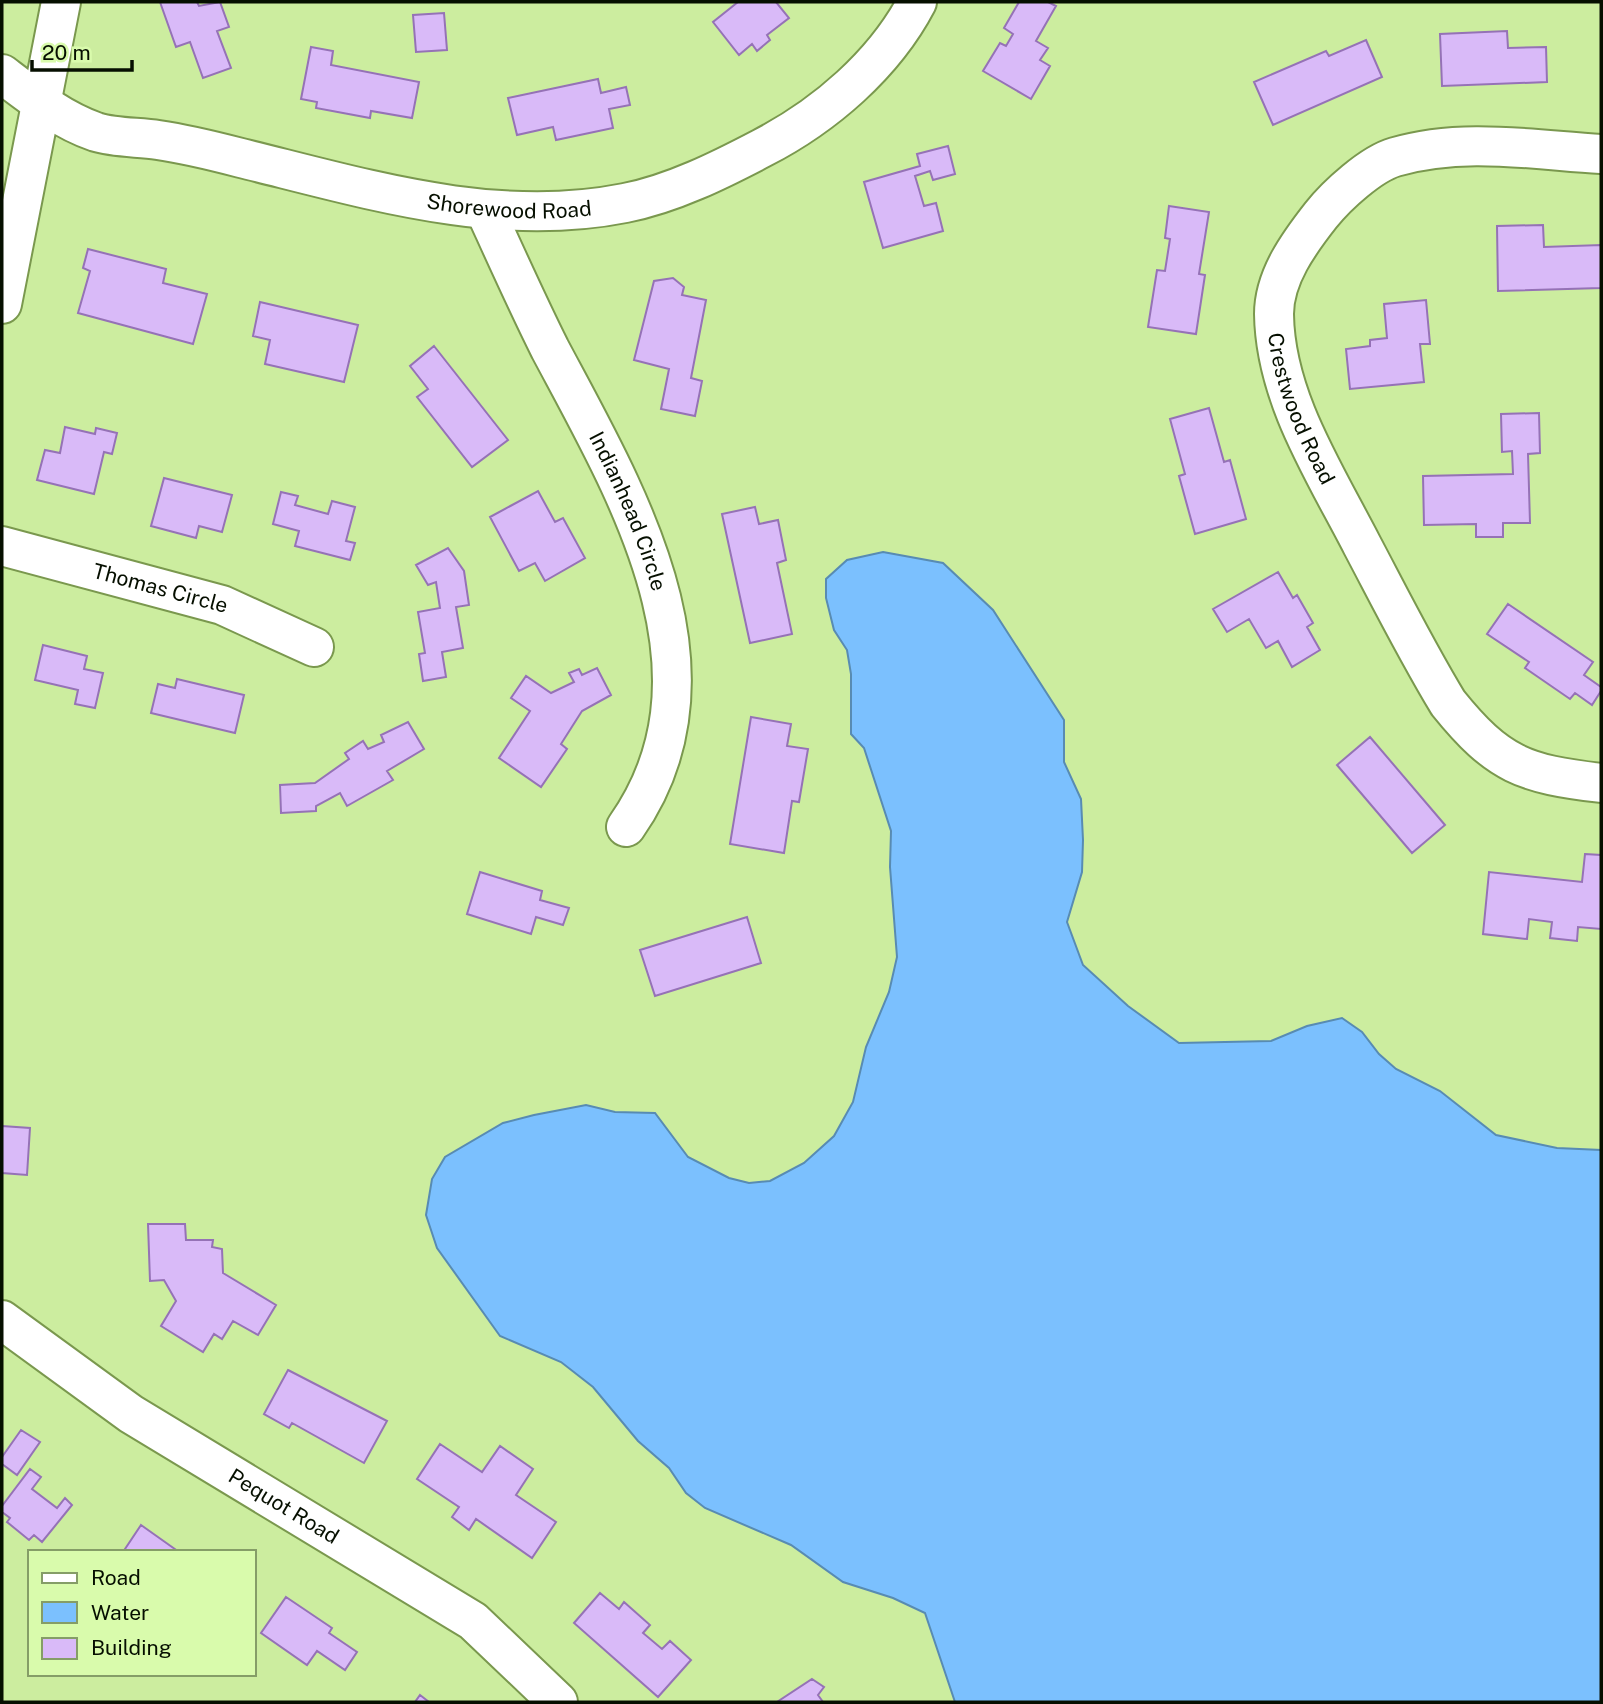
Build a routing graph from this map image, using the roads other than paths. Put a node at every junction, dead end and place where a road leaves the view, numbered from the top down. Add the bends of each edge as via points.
1 (61, 2) edge
2 (917, 2) edge
3 (2, 74) edge
4 (41, 104) junction
5 (1601, 154) edge
6 (485, 210) junction
7 (2, 304) edge
8 (2, 546) edge
9 (314, 647) dead end
10 (1601, 783) edge
11 (626, 827) dead end
12 (2, 1320) edge
13 (558, 1702) edge

1 - 4 street
2 - 6 street, Shorewood Road via 859,79 786,136 732,164 628,203 570,212
3 - 4 street, Shorewood Road
4 - 6 street, Shorewood Road via 97,132 161,140 373,191
4 - 7 street
5 - 10 street, Crestwood Road via 1506,147 1440,148 1393,157 1354,182 1301,239 1283,274 1274,312 1279,356 1309,442 1448,704 1499,757 1530,770
6 - 11 street, Indianhead Circle via 617,478 663,596 671,651 665,751 645,801
8 - 9 street, Thomas Circle via 222,605
12 - 13 street, Pequot Road via 164,1436 473,1621

